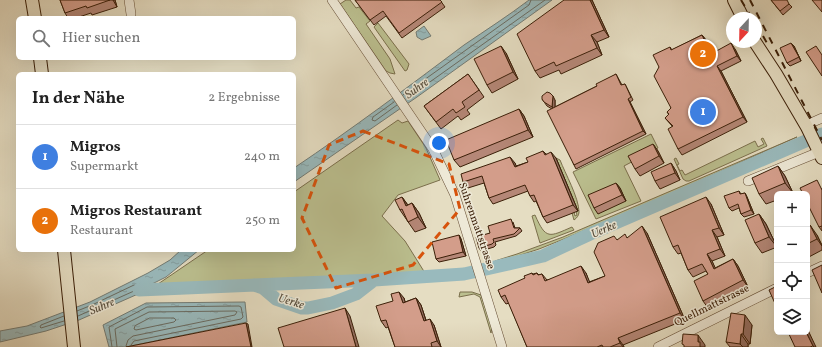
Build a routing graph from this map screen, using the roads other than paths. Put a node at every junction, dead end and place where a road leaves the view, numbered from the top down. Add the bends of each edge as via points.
1 (32, 0) edge
2 (129, 0) edge
3 (332, 0) edge
4 (734, 0) edge
5 (740, 12) edge
6 (131, 14) dead end
7 (34, 16) edge
8 (760, 48) edge
9 (40, 60) edge
10 (42, 72) edge
11 (822, 118) edge
12 (808, 129) junction
13 (819, 153) edge
14 (748, 181) dead end
15 (64, 252) edge
16 (822, 266) edge
17 (810, 272) edge
18 (774, 289) edge
19 (74, 346) edge
20 (502, 347) edge
21 (658, 347) edge

1 - 7 main road
2 - 6 street
3 - 20 street, Suhrenmattstrasse via 433,149 455,195
4 - 5 main road
8 - 12 main road
9 - 10 main road
11 - 12 street via 813,122
12 - 13 main road
13 - 14 street
15 - 19 main road
16 - 17 street
18 - 21 street, Quellmattstrasse

